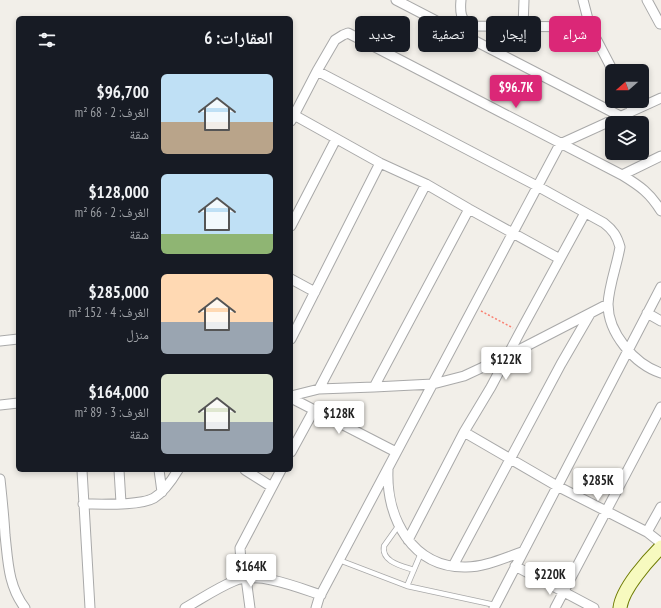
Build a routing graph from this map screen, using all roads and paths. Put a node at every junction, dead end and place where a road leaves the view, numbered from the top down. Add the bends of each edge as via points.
1 (396, 0) edge
2 (461, 0) edge
3 (524, 0) edge
4 (583, 0) edge
5 (647, 0) edge
6 (523, 16) edge
7 (587, 16) edge
8 (661, 24) edge
9 (486, 26) edge
10 (601, 48) edge
11 (609, 64) edge
12 (317, 72) junction
13 (661, 98) edge
14 (633, 110) joint
15 (293, 116) edge
16 (620, 116) joint
17 (293, 118) edge
18 (605, 123) edge
19 (336, 139) junction
20 (560, 144) junction
21 (661, 156) edge
22 (380, 163) junction
23 (622, 175) junction
24 (426, 184) junction
25 (537, 186) junction
26 (469, 209) junction
27 (661, 211) edge
28 (585, 213) junction
29 (293, 222) edge
30 (512, 232) junction
31 (560, 259) junction
32 (293, 280) edge
33 (661, 287) edge
34 (315, 292) junction
35 (608, 304) junction
36 (473, 306) junction
37 (647, 313) junction
38 (590, 314) junction
39 (661, 321) edge
40 (520, 332) junction
41 (293, 335) edge
42 (16, 339) edge
43 (0, 341) edge
44 (628, 350) junction
45 (509, 355) junction
46 (661, 373) edge
47 (433, 384) junction
48 (374, 387) junction
49 (319, 388) junction
50 (293, 396) edge
51 (293, 398) edge
52 (16, 404) edge
53 (0, 405) edge
54 (661, 407) edge
55 (314, 410) junction
56 (464, 432) junction
57 (293, 448) edge
58 (396, 452) junction
59 (510, 459) junction
60 (388, 467) junction
61 (82, 472) edge
62 (119, 472) edge
63 (159, 472) edge
64 (177, 472) edge
65 (248, 472) edge
66 (280, 472) edge
67 (0, 479) edge
68 (557, 486) junction
69 (272, 487) junction
70 (162, 492) junction
71 (121, 503) junction
72 (84, 504) junction
73 (661, 507) edge
74 (606, 510) junction
75 (399, 525) junction
76 (647, 532) junction
77 (408, 540) junction
78 (661, 544) edge
79 (661, 547) edge
80 (3, 551) edge
81 (522, 552) junction
82 (421, 554) junction
83 (339, 560) junction
84 (453, 566) junction
85 (515, 566) junction
86 (414, 570) junction
87 (246, 578) junction
88 (407, 586) junction
89 (564, 592) junction
90 (321, 595) junction
91 (495, 607) edge
92 (25, 608) edge
93 (90, 608) edge
94 (185, 608) edge
95 (250, 608) edge
96 (316, 608) edge
97 (556, 608) edge
98 (594, 608) edge
99 (620, 608) edge

1 - 16 street
2 - 9 street via 460,12 464,20 471,26
3 - 6 street
4 - 7 street
5 - 8 street
10 - 11 street
12 - 15 street
12 - 20 street via 335,40 348,33
12 - 25 street
13 - 14 street
14 - 16 street
17 - 19 street
18 - 20 street
19 - 22 street
19 - 29 street
20 - 23 street
20 - 25 street
21 - 23 street
22 - 24 street
22 - 34 street
23 - 27 street via 642,187
24 - 26 street
24 - 49 street
25 - 28 street
25 - 30 street
26 - 30 street
26 - 48 street
28 - 31 street
28 - 35 street via 612,229 618,238 620,247
30 - 31 street
30 - 36 street
31 - 40 street
32 - 34 street
33 - 37 street
34 - 41 street
35 - 38 street
35 - 44 street via 614,328
36 - 40 path
36 - 47 street
37 - 39 street
37 - 44 street
38 - 45 street
38 - 59 street
40 - 45 street
42 - 43 street
44 - 46 street via 639,362
44 - 68 street
45 - 47 street via 464,376
45 - 56 street
47 - 48 street
47 - 58 street
48 - 49 street
49 - 50 street
51 - 55 street
52 - 53 street
54 - 74 street
55 - 57 street
55 - 58 street
56 - 59 street
56 - 77 street
58 - 60 street
59 - 68 street
59 - 84 street
60 - 75 street via 388,491
60 - 83 street
61 - 72 street
62 - 71 street
63 - 70 street
64 - 70 street
65 - 69 street
66 - 69 street
67 - 80 street
68 - 74 street
68 - 81 street
69 - 87 street via 240,548
70 - 71 street via 144,502
71 - 72 street
72 - 93 street
73 - 76 street
74 - 76 street
74 - 89 street
75 - 77 street
75 - 86 lane via 383,550 390,561
76 - 78 street
77 - 82 street
79 - 99 main road via 647,561 627,590
80 - 92 street via 12,585
81 - 84 street via 485,564
81 - 85 street
82 - 84 street via 433,561
82 - 86 lane
83 - 88 lane
83 - 90 street
85 - 89 street
85 - 91 street
86 - 88 lane
87 - 90 street via 287,584
87 - 94 street via 234,581
87 - 95 street
88 - 91 lane
89 - 97 street
89 - 98 street
90 - 96 street

